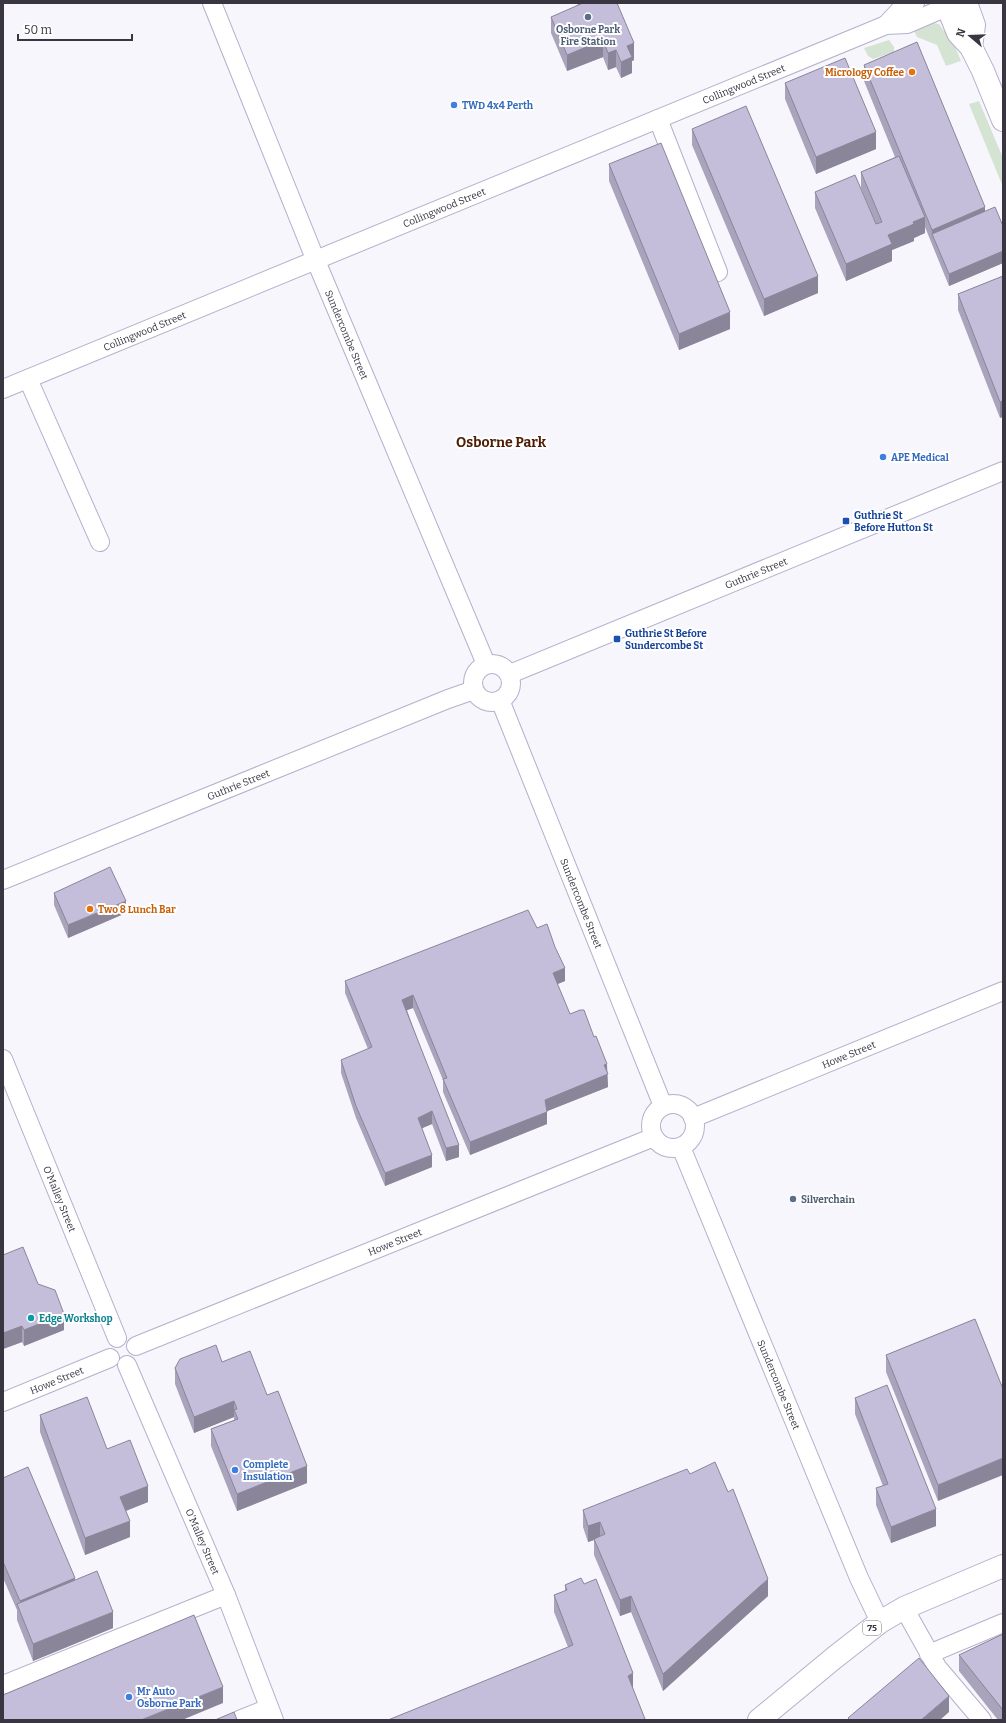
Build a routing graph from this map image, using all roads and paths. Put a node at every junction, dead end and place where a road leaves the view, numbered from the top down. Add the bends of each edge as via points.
1 (212, 3) edge
2 (915, 3) edge
3 (954, 4) edge
4 (886, 25) junction
5 (658, 119) junction
6 (1003, 120) edge
7 (316, 260) junction
8 (718, 272) dead end
9 (28, 379) junction
10 (3, 389) edge
11 (1003, 471) edge
12 (100, 542) dead end
13 (486, 664) junction
14 (510, 674) junction
15 (474, 690) junction
16 (500, 700) junction
17 (3, 880) edge
18 (1003, 990) edge
19 (3, 1059) edge
20 (663, 1106) junction
21 (694, 1118) junction
22 (654, 1137) junction
23 (681, 1147) junction
24 (117, 1338) junction
25 (136, 1346) junction
26 (110, 1358) junction
27 (127, 1365) junction
28 (3, 1402) edge
29 (1003, 1566) edge
30 (226, 1595) junction
31 (904, 1608) junction
32 (880, 1622) junction
33 (1003, 1623) edge
34 (929, 1654) junction
35 (3, 1685) edge
36 (272, 1714) edge
37 (239, 1720) edge
38 (759, 1720) edge
39 (982, 1720) edge

1 - 7 street, Sundercombe Street
2 - 4 street, Collingwood Street via 900,10
3 - 4 street, Collingwood Street via 907,24
3 - 6 main road via 958,33 971,46
4 - 5 street, Collingwood Street
5 - 7 street, Collingwood Street
5 - 8 street
7 - 9 street, Collingwood Street
7 - 13 street, Sundercombe Street
9 - 10 street, Collingwood Street
9 - 12 street
11 - 14 street, Guthrie Street
13 - 14 street via 500,665
13 - 15 street via 476,672
14 - 16 street via 509,692
15 - 16 street via 485,701
15 - 17 street, Guthrie Street
16 - 20 street, Sundercombe Street
18 - 21 street, Howe Street
19 - 24 street, O'Malley Street
20 - 21 street via 681,1106
20 - 22 street via 654,1116
21 - 23 street via 694,1132
22 - 23 street via 663,1146
22 - 25 street, Howe Street
23 - 32 street, Sundercombe Street via 856,1570
24 - 25 street via 131,1339
24 - 26 street via 109,1349
25 - 27 street via 138,1351 135,1360
26 - 27 street via 117,1365
26 - 28 street, Howe Street
27 - 30 street, O'Malley Street
29 - 31 main road, 75
30 - 35 street
30 - 36 street, O'Malley Street
31 - 32 main road, 75
31 - 34 street
32 - 38 main road, 75
33 - 34 street
34 - 39 street
36 - 37 street

